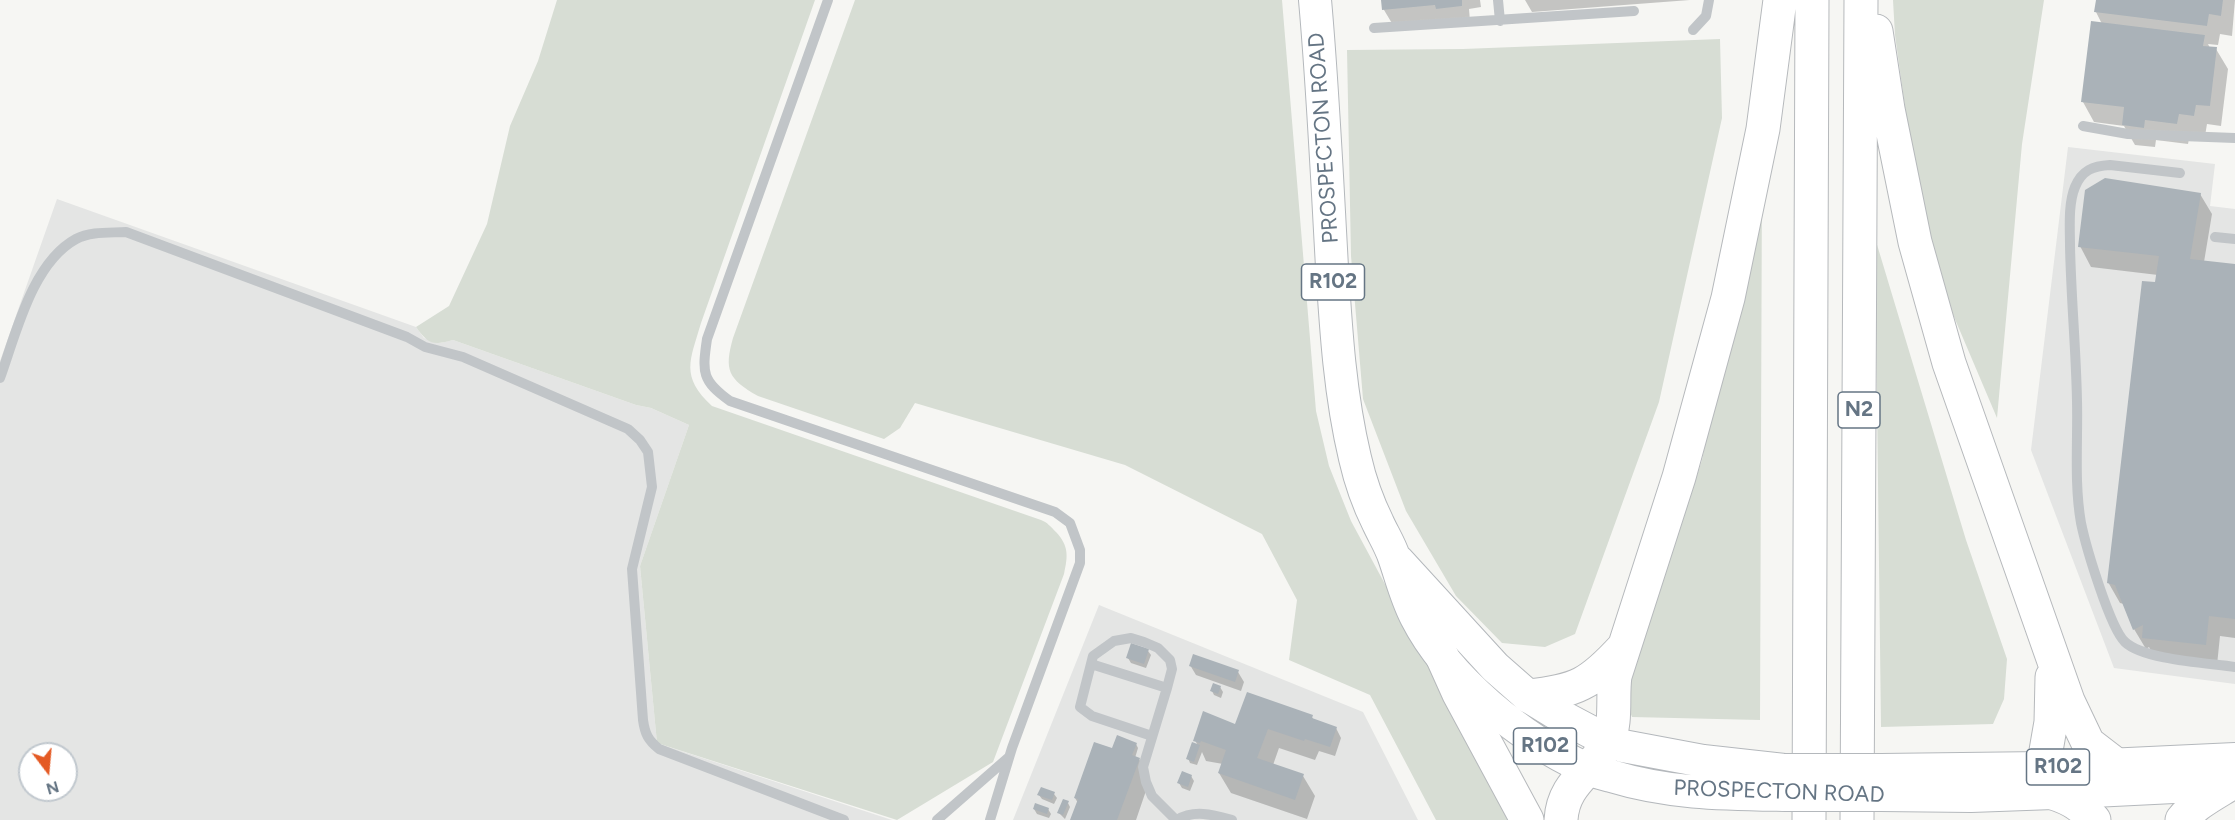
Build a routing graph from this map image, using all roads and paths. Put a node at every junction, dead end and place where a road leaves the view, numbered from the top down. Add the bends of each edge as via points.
1 (828, 0) edge
2 (1315, 0) edge
3 (1498, 0) edge
4 (1709, 0) edge
5 (1780, 0) edge
6 (1812, 0) edge
7 (1861, 0) edge
8 (1871, 0) edge
9 (1634, 11) dead end
10 (1500, 21) junction
11 (1374, 28) dead end
12 (1693, 30) dead end
13 (2083, 126) dead end
14 (2235, 138) edge
15 (2180, 173) dead end
16 (2215, 237) dead end
17 (2235, 239) edge
18 (0, 378) edge
19 (1394, 556) junction
20 (1623, 648) junction
21 (1441, 654) junction
22 (2052, 657) junction
23 (1091, 664) junction
24 (2235, 667) edge
25 (1167, 688) junction
26 (1528, 696) junction
27 (1152, 736) junction
28 (1608, 741) junction
29 (1010, 756) junction
30 (2114, 763) junction
31 (1586, 769) junction
32 (2233, 775) edge
33 (2048, 781) junction
34 (1784, 782) junction
35 (844, 820) edge
36 (937, 820) edge
37 (990, 820) edge
38 (1176, 820) edge
39 (1232, 820) edge
40 (1527, 820) edge
41 (1561, 820) edge
42 (1809, 820) edge
43 (1857, 820) edge
44 (2094, 820) edge
45 (2182, 820) edge

1 - 29 lane via 707,339 706,378 730,401 1002,492 1055,512 1070,523 1080,550 1080,563
2 - 19 main road, PROSPECTON ROAD / R102 via 1345,409 1367,497
3 - 10 lane
4 - 12 lane via 1706,16
5 - 20 highway via 1763,129 1728,298 1679,477
6 - 42 highway, N2
7 - 43 highway, N2
8 - 22 highway via 1887,109 1915,242 1949,363
9 - 10 lane
10 - 11 lane
13 - 14 lane via 2128,134
15 - 24 lane via 2100,165 2080,176 2074,189 2070,248 2081,524 2113,623 2125,642 2142,653
16 - 17 lane
18 - 35 lane via 32,293 59,252 77,239 126,232 425,347 463,357 628,429 648,452 651,466 652,487 632,569 643,720 649,741 659,749
19 - 21 main road, PROSPECTON ROAD / R102 via 1416,618
19 - 26 main road, PROSPECTON ROAD / R102 via 1472,644
20 - 26 highway via 1587,681 1552,693
20 - 28 highway via 1615,676 1613,725
21 - 31 main road, PROSPECTON ROAD / R102 via 1511,724
21 - 40 highway
22 - 30 highway via 2082,735
22 - 33 highway
23 - 25 lane
23 - 25 lane via 1093,656 1113,641 1131,638 1144,642 1158,648 1170,660
23 - 27 lane via 1080,707 1092,716
25 - 27 lane
26 - 28 main road, PROSPECTON ROAD / R102
27 - 38 lane via 1143,767 1146,782 1152,796
28 - 31 highway
28 - 34 main road, PROSPECTON ROAD / R102
29 - 36 lane
29 - 37 lane
30 - 32 main road, PROSPECTON ROAD / R102
30 - 33 main road, PROSPECTON ROAD / R102
31 - 34 main road, PROSPECTON ROAD / R102 via 1636,784 1705,794
31 - 41 highway via 1567,794
32 - 33 main road, PROSPECTON ROAD / R102
32 - 45 highway
33 - 34 main road, PROSPECTON ROAD / R102, bridge
33 - 44 highway
38 - 39 lane via 1197,814

